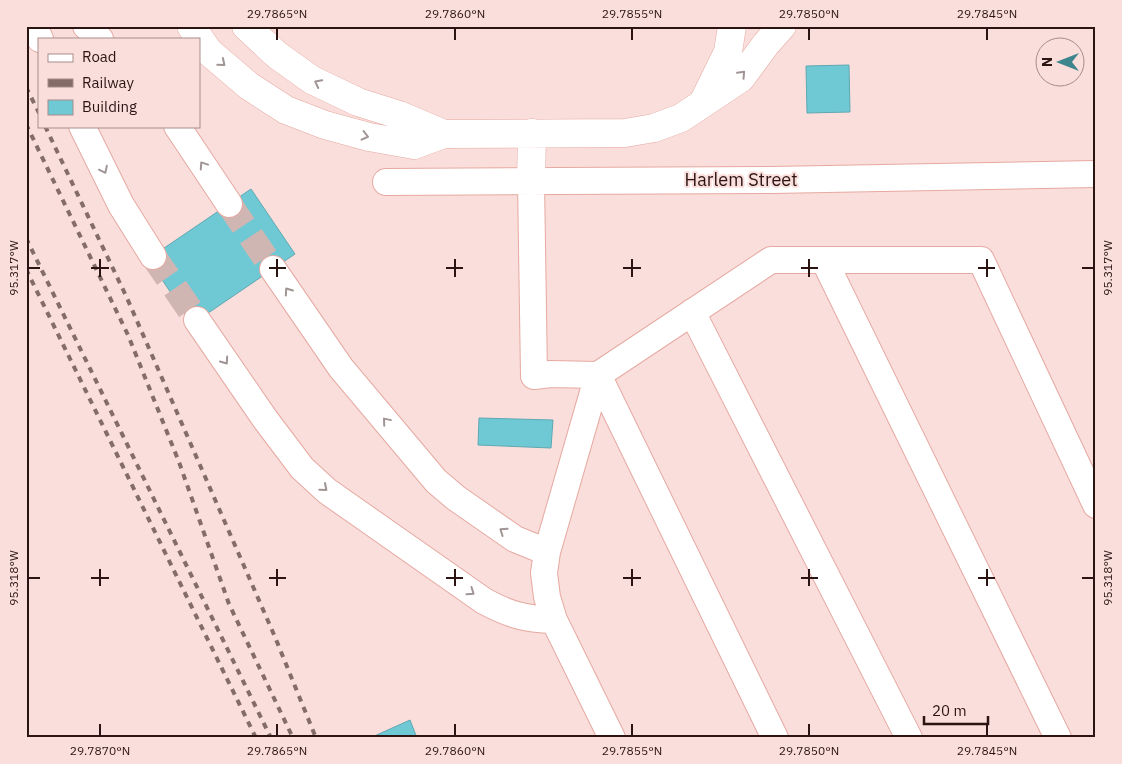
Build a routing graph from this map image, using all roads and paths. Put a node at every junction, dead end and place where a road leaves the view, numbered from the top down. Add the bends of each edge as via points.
1 (34, 26) edge
2 (86, 26) edge
3 (191, 26) edge
4 (246, 26) edge
5 (732, 26) edge
6 (782, 26) edge
7 (40, 38) edge
8 (99, 38) edge
9 (199, 38) edge
10 (200, 39) edge
11 (703, 103) junction
12 (83, 128) edge
13 (178, 128) edge
14 (532, 133) junction
15 (444, 134) junction
16 (1096, 174) edge
17 (531, 181) junction
18 (386, 182) dead end
19 (229, 204) tunnel mouth
20 (153, 256) tunnel mouth
21 (824, 260) junction
22 (273, 269) tunnel mouth
23 (692, 312) junction
24 (197, 320) tunnel mouth
25 (598, 375) junction
26 (1096, 505) edge
27 (547, 552) junction
28 (554, 620) junction
29 (612, 738) edge
30 (775, 738) edge
31 (910, 738) edge
32 (1058, 738) edge

1 - 7 street
2 - 8 street
3 -> 9 main road
15 -> 4 main road via 358,102 312,80 277,55
5 - 11 main road via 728,52
11 -> 6 main road via 740,78
10 -> 15 main road via 209,52 249,86 286,110 334,128 414,145
11 - 14 main road via 681,118 654,128 625,133
12 -> 20 street via 121,205
19 -> 13 street
14 - 15 main road
14 - 17 main road
16 - 17 street, Harlem Street
17 - 18 street, Harlem Street
17 - 25 street via 534,376
21 - 23 street via 771,260
21 - 26 street via 981,260
21 - 32 street
27 -> 22 street via 515,539 436,481 341,368
23 - 25 street
23 - 31 street
24 -> 28 street via 302,468 327,491 484,601 504,612 528,619
25 - 27 street
25 - 30 street
27 - 28 street via 544,574 546,597
28 - 29 street

